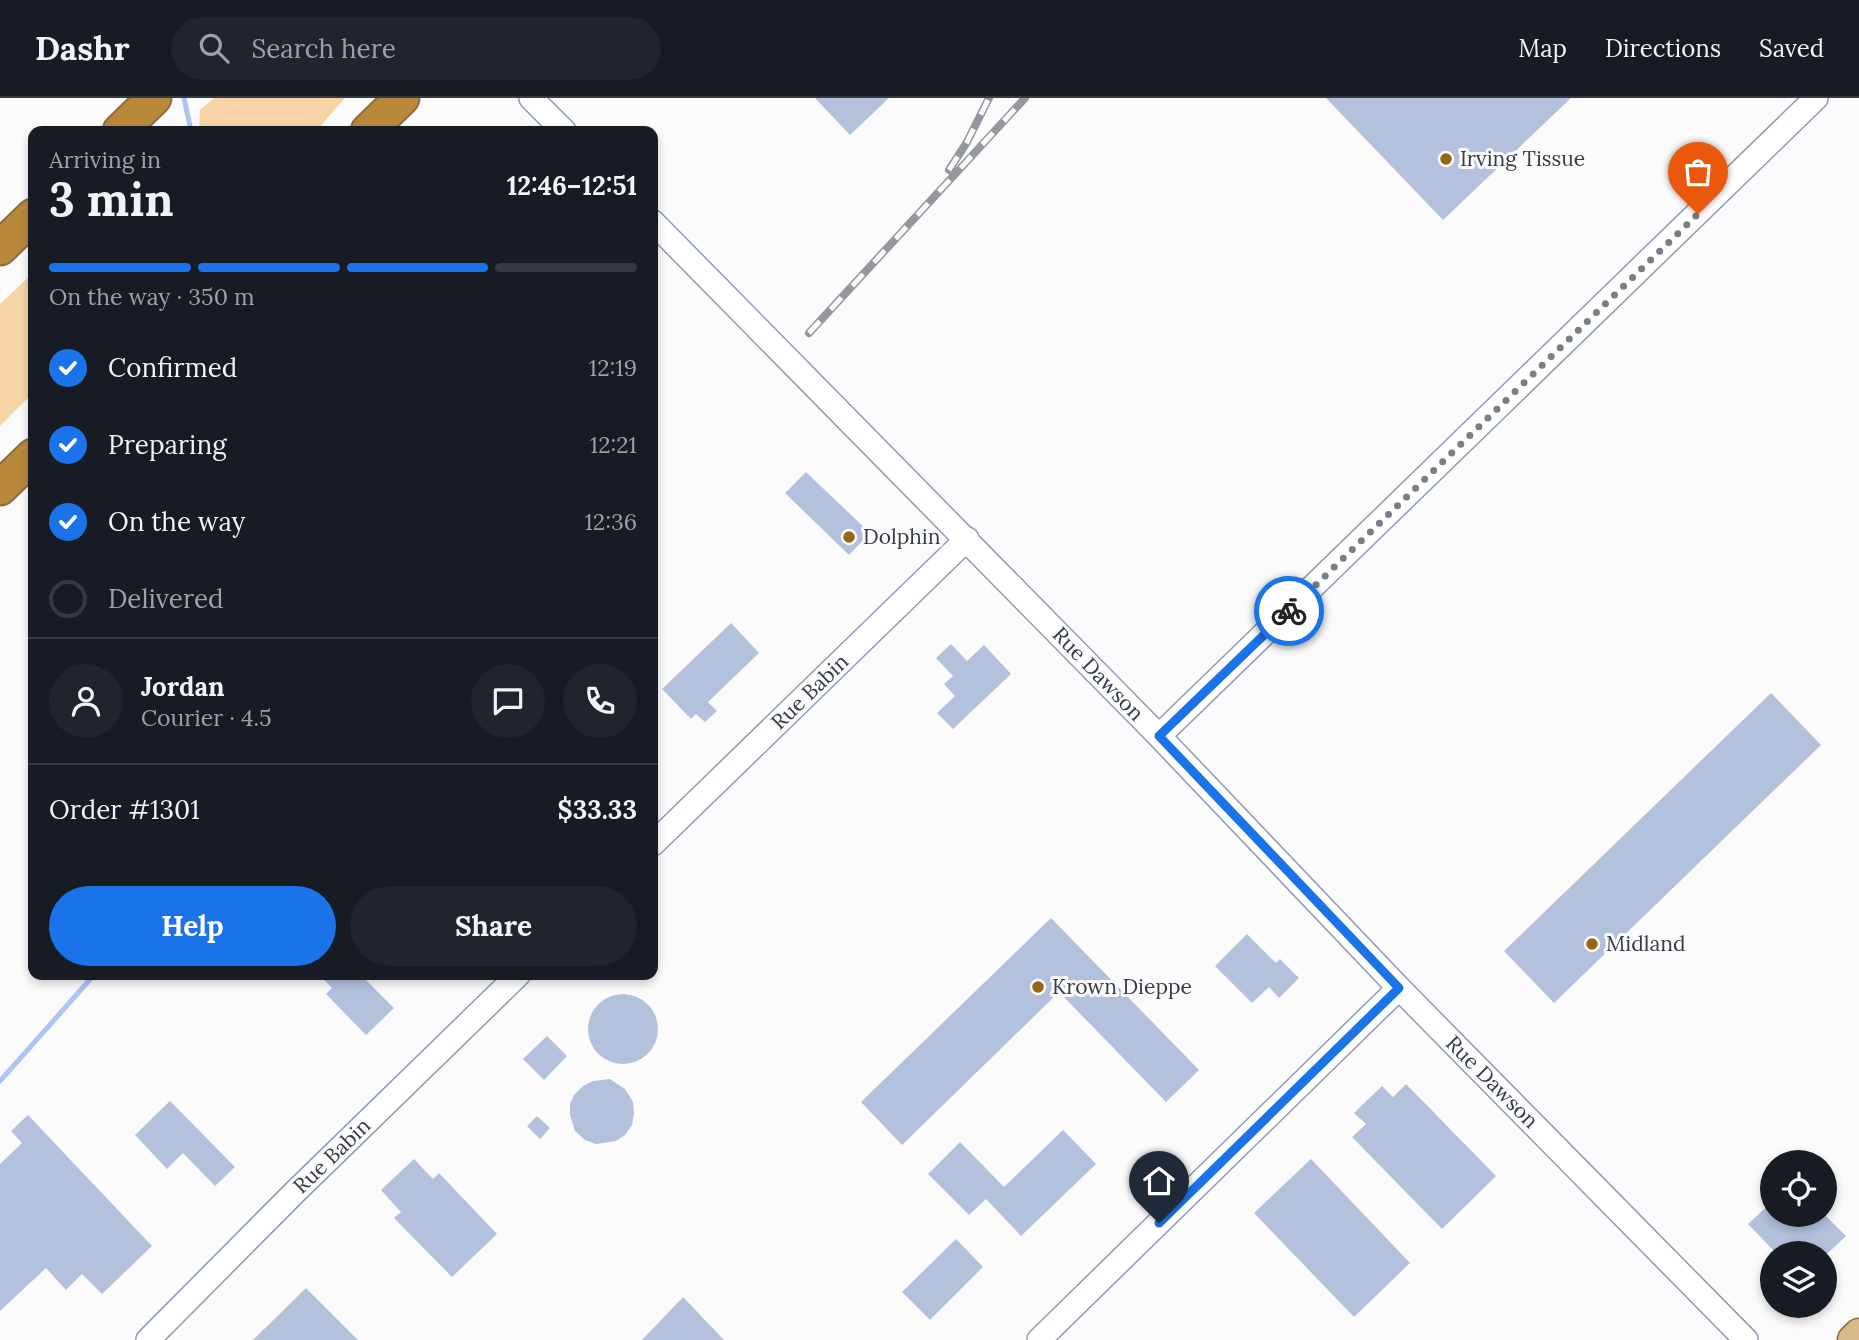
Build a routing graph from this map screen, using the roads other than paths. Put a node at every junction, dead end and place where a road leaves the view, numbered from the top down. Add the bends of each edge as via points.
1 (154, 98) edge
2 (402, 98) edge
3 (531, 98) edge
4 (1816, 98) edge
5 (125, 126) edge
6 (373, 126) edge
7 (559, 126) edge
8 (28, 221) edge
9 (658, 227) edge
10 (0, 248) edge
11 (28, 461) edge
12 (0, 488) edge
13 (967, 539) junction
14 (1159, 736) junction
15 (658, 839) edge
16 (513, 980) edge
17 (1399, 988) junction
18 (1859, 1335) edge
19 (148, 1340) edge
20 (1038, 1340) edge
21 (1746, 1340) edge
22 (1853, 1340) edge

1 - 5 highway
2 - 6 highway
3 - 7 street
4 - 14 street
8 - 10 highway
9 - 13 street, Rue Dawson
11 - 12 highway
13 - 14 street, Rue Dawson
13 - 15 street, Rue Babin
14 - 17 street, Rue Dawson
16 - 19 street, Rue Babin
17 - 20 street
17 - 21 street, Rue Dawson
18 - 22 main road

